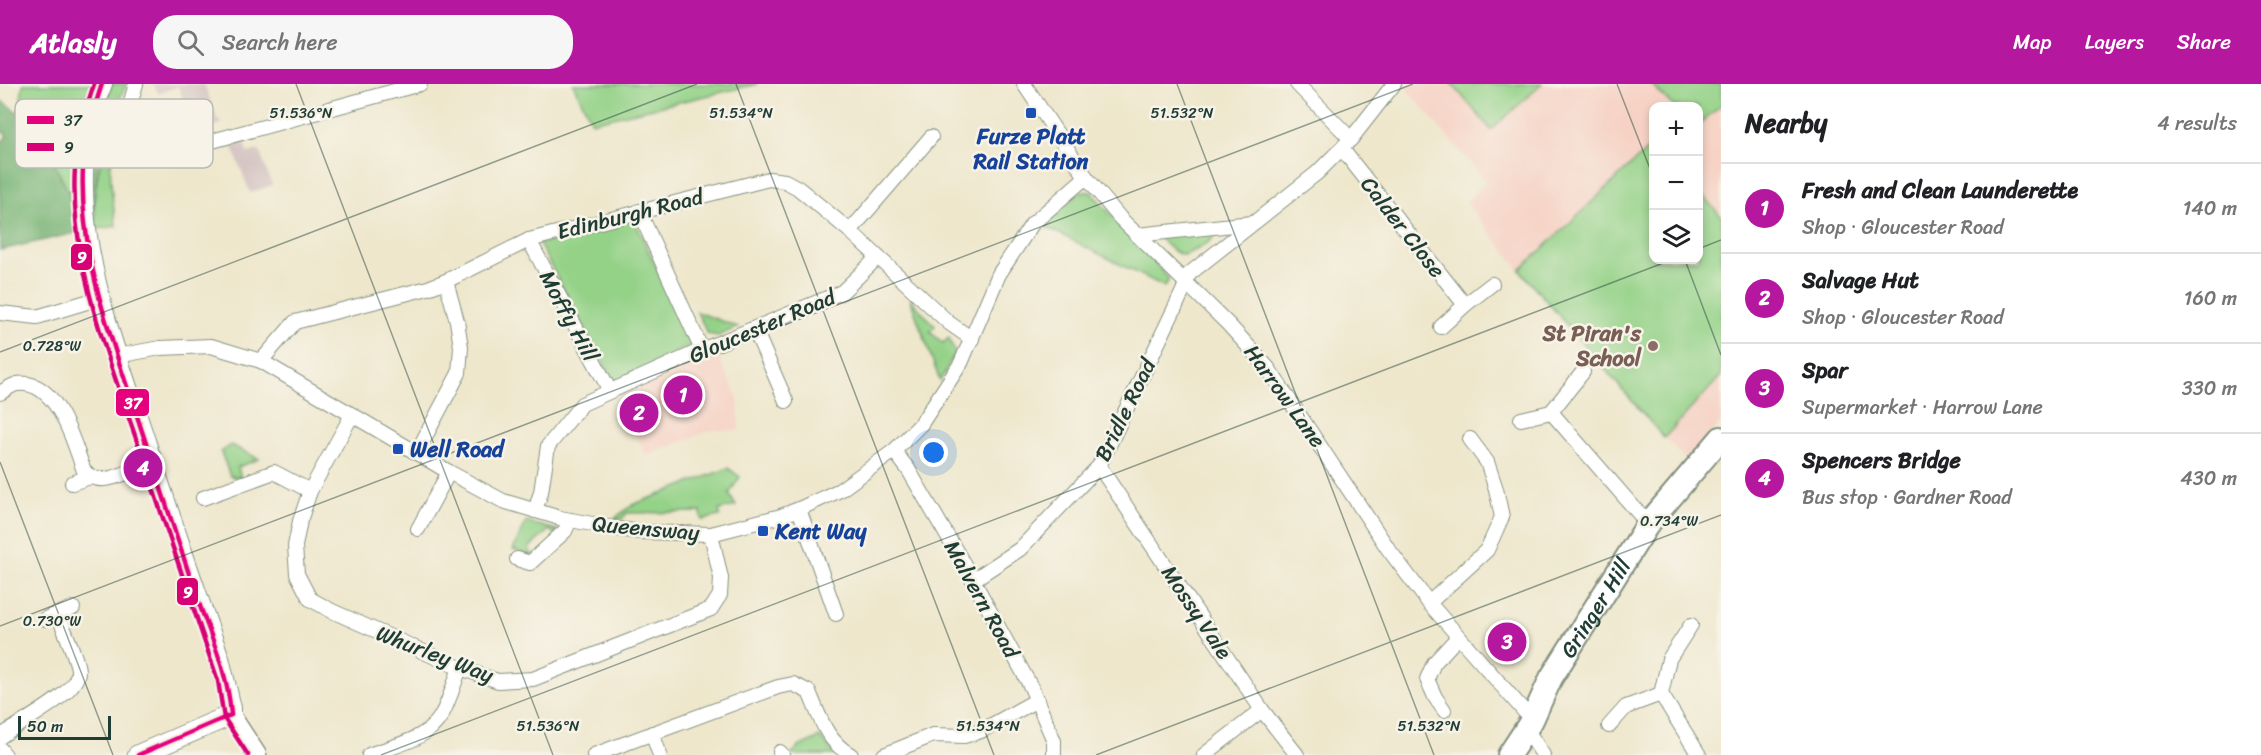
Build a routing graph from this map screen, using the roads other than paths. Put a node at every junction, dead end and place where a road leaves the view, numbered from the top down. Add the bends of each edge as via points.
1 (102, 84) edge
2 (136, 84) edge
3 (420, 84) edge
4 (1024, 84) edge
5 (1297, 84) edge
6 (1394, 84) edge
7 (95, 99) edge
8 (132, 99) edge
9 (931, 137) dead end
10 (1351, 139) junction
11 (213, 141) edge
12 (1342, 149) junction
13 (82, 168) edge
14 (1086, 177) junction
15 (639, 211) junction
16 (1252, 223) junction
17 (850, 231) junction
18 (1137, 235) junction
19 (529, 240) junction
20 (878, 258) junction
21 (446, 281) junction
22 (1185, 283) junction
23 (1492, 284) dead end
24 (100, 298) junction
25 (1465, 305) junction
26 (0, 313) edge
27 (1441, 327) dead end
28 (755, 330) junction
29 (972, 339) junction
30 (702, 350) junction
31 (117, 356) junction
32 (261, 361) junction
33 (1583, 372) dead end
34 (610, 391) junction
35 (0, 393) edge
36 (786, 401) dead end
37 (1551, 412) junction
38 (352, 415) junction
39 (1521, 419) dead end
40 (1721, 438) edge
41 (1470, 439) dead end
42 (894, 451) junction
43 (417, 452) junction
44 (1099, 466) junction
45 (449, 472) junction
46 (126, 473) dead end
47 (90, 477) junction
48 (72, 483) dead end
49 (310, 491) junction
50 (203, 498) dead end
51 (799, 509) junction
52 (535, 511) junction
53 (570, 520) junction
54 (1648, 524) junction
55 (418, 529) dead end
56 (711, 534) junction
57 (517, 559) dead end
58 (973, 580) junction
59 (1429, 603) junction
60 (72, 608) dead end
61 (836, 614) dead end
62 (1691, 625) dead end
63 (1458, 637) junction
64 (460, 668) junction
65 (1661, 694) junction
66 (1037, 700) junction
67 (1262, 710) junction
68 (1444, 710) dead end
69 (231, 716) junction
70 (1529, 725) junction
71 (1609, 726) dead end
72 (652, 733) junction
73 (0, 737) edge
74 (0, 749) edge
75 (4, 755) edge
76 (138, 755) edge
77 (257, 755) edge
78 (369, 755) edge
79 (594, 755) edge
80 (660, 755) edge
81 (851, 755) edge
82 (884, 755) edge
83 (1054, 755) edge
84 (1204, 755) edge
85 (1297, 755) edge
86 (1509, 755) edge
87 (1544, 755) edge
88 (1699, 755) edge

1 - 7 main road
2 - 8 street
3 - 11 street
4 - 14 street, Harrow Lane
5 - 10 street
6 - 10 street, Bridle Road
9 - 17 street
10 - 12 street, Bridle Road
12 - 16 street, Bridle Road
12 - 25 street, Calder Close
13 - 24 main road via 83,208
14 - 18 street, Harrow Lane
14 - 29 street, Queensway via 1032,224 999,274
15 - 17 street, Edinburgh Road via 769,179 798,188
15 - 19 street, Edinburgh Road
15 - 30 street
16 - 18 street
16 - 22 street, Bridle Road via 1189,274
17 - 20 street, Edinburgh Road
18 - 22 street, Harrow Lane
19 - 21 street, Edinburgh Road
19 - 34 street, Moffy Hill
20 - 28 street, Gloucester Road via 842,292
20 - 29 street, Edinburgh Road
21 - 32 street, Edinburgh Road via 295,322
21 - 43 street via 461,347 459,373
22 - 44 street, Bridle Road
22 - 59 street, Harrow Lane via 1268,368 1389,550
23 - 25 street
24 - 26 street via 37,317
24 - 31 main road
25 - 27 street
28 - 30 street, Gloucester Road
28 - 36 street
29 - 42 street, Queensway via 921,424
30 - 34 street, Gloucester Road
31 - 32 street, Queensway via 160,348 211,346
31 - 69 main road via 219,658
32 - 38 street, Queensway
33 - 37 street
34 - 52 street, Gloucester Road via 582,404 548,446
35 - 47 street via 17,384 37,387 53,401 66,420 84,471
37 - 39 street
37 - 54 street
38 - 43 street, Queensway
38 - 49 street, Whurley Way
40 - 54 main road, Gringer Hill
41 - 59 street via 1487,462 1502,517 1487,550
42 - 51 street, Queensway via 840,490
42 - 58 street, Malvern Road
43 - 45 street, Queensway
44 - 58 street, Bridle Road via 1020,549
44 - 67 street, Mossy Vale
45 - 52 street, Queensway via 503,501
45 - 55 street
46 - 47 street via 98,480
47 - 48 street
49 - 50 street via 274,472
49 - 64 street, Whurley Way via 295,546 297,574 310,599
51 - 56 street, Queensway
51 - 61 street
52 - 53 street, Queensway
53 - 56 street, Queensway via 640,532
53 - 57 street via 565,531 530,563
54 - 70 main road, Gringer Hill via 1551,678
56 - 64 street, Whurley Way via 721,578 720,594 711,609 534,679 498,681
58 - 66 street, Malvern Road
59 - 63 street, Harrow Lane
60 - 73 street via 51,617 79,671 75,684
62 - 65 street via 1669,659
63 - 68 street via 1434,663 1427,679
63 - 70 street, Harrow Lane
64 - 78 street via 441,715 431,729
65 - 71 street via 1626,707
65 - 88 street
66 - 82 street via 981,731 964,736 933,735
66 - 83 street, Malvern Road via 1054,741
67 - 84 street
67 - 85 street, Mossy Vale
69 - 76 main road
69 - 77 street
70 - 86 main road, Gringer Hill
70 - 87 street, Harrow Lane
72 - 79 street
72 - 80 street
72 - 81 street via 793,684 809,692 825,731
74 - 75 street

